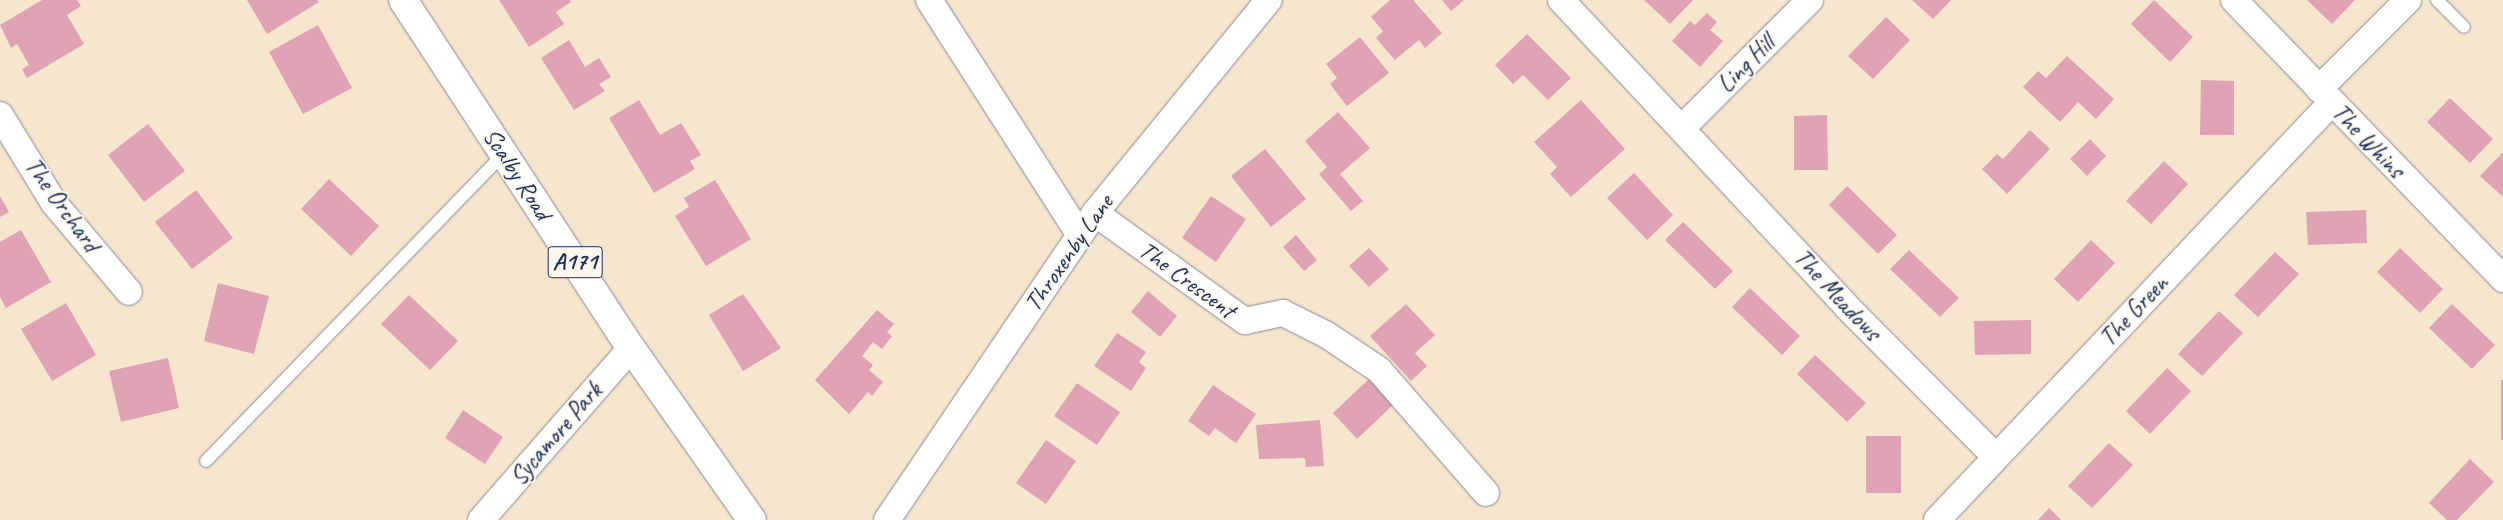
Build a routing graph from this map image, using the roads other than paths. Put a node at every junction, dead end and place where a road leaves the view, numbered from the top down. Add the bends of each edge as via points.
1 (403, 0) edge
2 (929, 0) edge
3 (1270, 0) edge
4 (1561, 0) edge
5 (1810, 0) edge
6 (2234, 0) edge
7 (2408, 0) edge
8 (2437, 0) edge
9 (2464, 27) dead end
10 (2325, 96) junction
11 (0, 115) edge
12 (1682, 128) junction
13 (504, 154) junction
14 (1095, 212) junction
15 (1080, 235) junction
16 (2503, 279) edge
17 (129, 292) dead end
18 (631, 348) junction
19 (1996, 457) junction
20 (206, 462) dead end
21 (1486, 493) dead end
22 (481, 520) edge
23 (752, 520) edge
24 (887, 520) edge
25 (1937, 520) edge

1 - 13 highway, Scalby Road / A171
2 - 15 street
3 - 14 street, Throxenby Lane
4 - 12 street, The Meadows
5 - 12 street, Ling Hill
6 - 10 street, The Whins
7 - 10 street, The Green
8 - 9 lane
10 - 16 street, The Whins
10 - 19 street, The Green
11 - 17 street, The Orchard via 54,203
12 - 19 street, The Meadows
13 - 18 highway, Scalby Road / A171
13 - 20 lane
14 - 15 street, Throxenby Lane
14 - 21 street, The Crescent via 1246,321 1282,313 1327,335 1379,370
15 - 24 street, Throxenby Lane
18 - 22 street, Sycamore Park
18 - 23 highway, Scalby Road / A171
19 - 25 street, The Green

